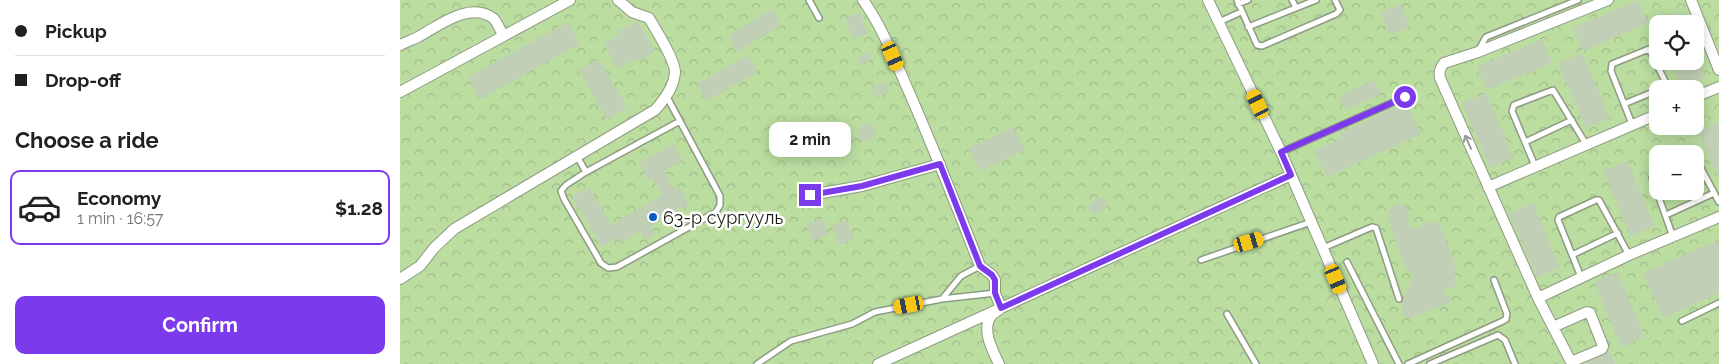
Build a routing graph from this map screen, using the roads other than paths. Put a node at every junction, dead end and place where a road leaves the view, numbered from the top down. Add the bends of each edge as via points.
1 (570, 0) edge
2 (618, 0) edge
3 (809, 0) edge
4 (863, 0) edge
5 (1208, 0) edge
6 (1248, 0) edge
7 (1292, 0) edge
8 (1316, 0) edge
9 (1335, 0) edge
10 (1578, 0) edge
11 (1608, 0) edge
12 (1692, 0) edge
13 (1237, 2) edge
14 (1296, 8) junction
15 (1241, 12) junction
16 (819, 18) dead end
17 (1218, 22) junction
18 (1248, 27) junction
19 (503, 36) junction
20 (400, 45) edge
21 (1478, 52) junction
22 (1719, 70) edge
23 (1665, 80) edge
24 (1719, 87) edge
25 (400, 92) edge
26 (1649, 93) edge
27 (1704, 93) edge
28 (667, 97) junction
29 (1405, 97) dead end
30 (1624, 104) junction
31 (1649, 117) edge
32 (1572, 120) junction
33 (680, 121) junction
34 (1632, 124) junction
35 (1525, 142) junction
36 (1586, 144) junction
37 (1281, 152) junction
38 (577, 156) junction
39 (940, 164) junction
40 (1535, 166) junction
41 (586, 172) junction
42 (1704, 174) edge
43 (1291, 175) junction
44 (1488, 187) junction
45 (1714, 193) junction
46 (810, 195) dead end
47 (1660, 200) edge
48 (1719, 202) edge
49 (1666, 215) junction
50 (1719, 217) edge
51 (1312, 222) junction
52 (1618, 233) junction
53 (1673, 237) junction
54 (1323, 248) junction
55 (1572, 255) junction
56 (1629, 255) junction
57 (1201, 260) dead end
58 (1347, 262) dead end
59 (980, 266) junction
60 (1580, 277) junction
61 (400, 279) edge
62 (1494, 280) dead end
63 (995, 293) junction
64 (1538, 298) junction
65 (942, 299) junction
66 (1399, 299) dead end
67 (1719, 303) edge
68 (1001, 308) junction
69 (1228, 314) dead end
70 (1682, 320) dead end
71 (1553, 327) junction
72 (1369, 362) edge
73 (757, 364) edge
74 (878, 364) edge
75 (999, 364) edge
76 (1256, 364) edge
77 (1399, 364) edge
78 (1408, 364) edge
79 (1430, 364) edge
80 (1515, 364) edge

1 - 19 street
2 - 28 street via 632,12 649,18 669,53 675,71
3 - 16 lane
4 - 39 street via 885,38
5 - 17 street
6 - 13 lane
7 - 14 lane
8 - 14 lane
9 - 18 lane via 1340,10 1336,14 1262,46 1257,46
10 - 21 lane via 1486,37
11 - 21 street
12 - 22 street
13 - 15 lane
14 - 18 lane
15 - 17 lane
15 - 18 lane
17 - 37 street
19 - 20 street via 487,14 464,12
19 - 25 street
44 -> 21 street via 1439,72 1444,63
23 - 30 lane via 1647,49 1612,64
24 - 27 street
26 - 30 lane
28 - 33 lane
28 - 38 street via 655,110
29 - 37 lane
30 - 34 lane
31 - 34 street
32 - 35 lane
32 - 35 lane via 1554,90 1514,105 1512,111
32 - 36 lane
33 - 41 lane
33 - 41 lane via 720,196 720,205 716,212 617,267 608,268 600,263 561,191
34 - 36 street
35 - 40 lane
36 - 40 street
37 - 43 street
38 - 41 lane
38 - 61 street via 454,229 420,266
39 - 46 street via 862,186
39 - 59 street
40 - 44 street
42 - 45 lane
43 - 51 street
43 - 68 street
44 - 64 street
45 - 48 lane
45 - 49 lane
47 - 49 lane
49 - 53 lane
50 - 53 street
51 - 54 street
51 - 57 lane
52 - 55 lane
52 - 55 lane via 1599,200 1559,217
52 - 56 lane
53 - 56 street
54 - 66 lane via 1376,228
54 - 72 street
55 - 60 lane
56 - 60 street
58 - 77 lane
59 - 63 street via 995,280
59 - 65 lane via 961,276
60 - 64 street
62 - 78 lane via 1506,319
63 - 65 lane
63 - 68 street
64 - 71 street
65 - 73 lane via 875,312 852,324 791,341
67 - 70 lane
68 - 74 street
68 - 75 street via 991,316 987,333
69 - 76 lane
71 - 71 street via 1570,360 1602,349 1590,313
79 - 80 lane via 1498,335 1505,340

